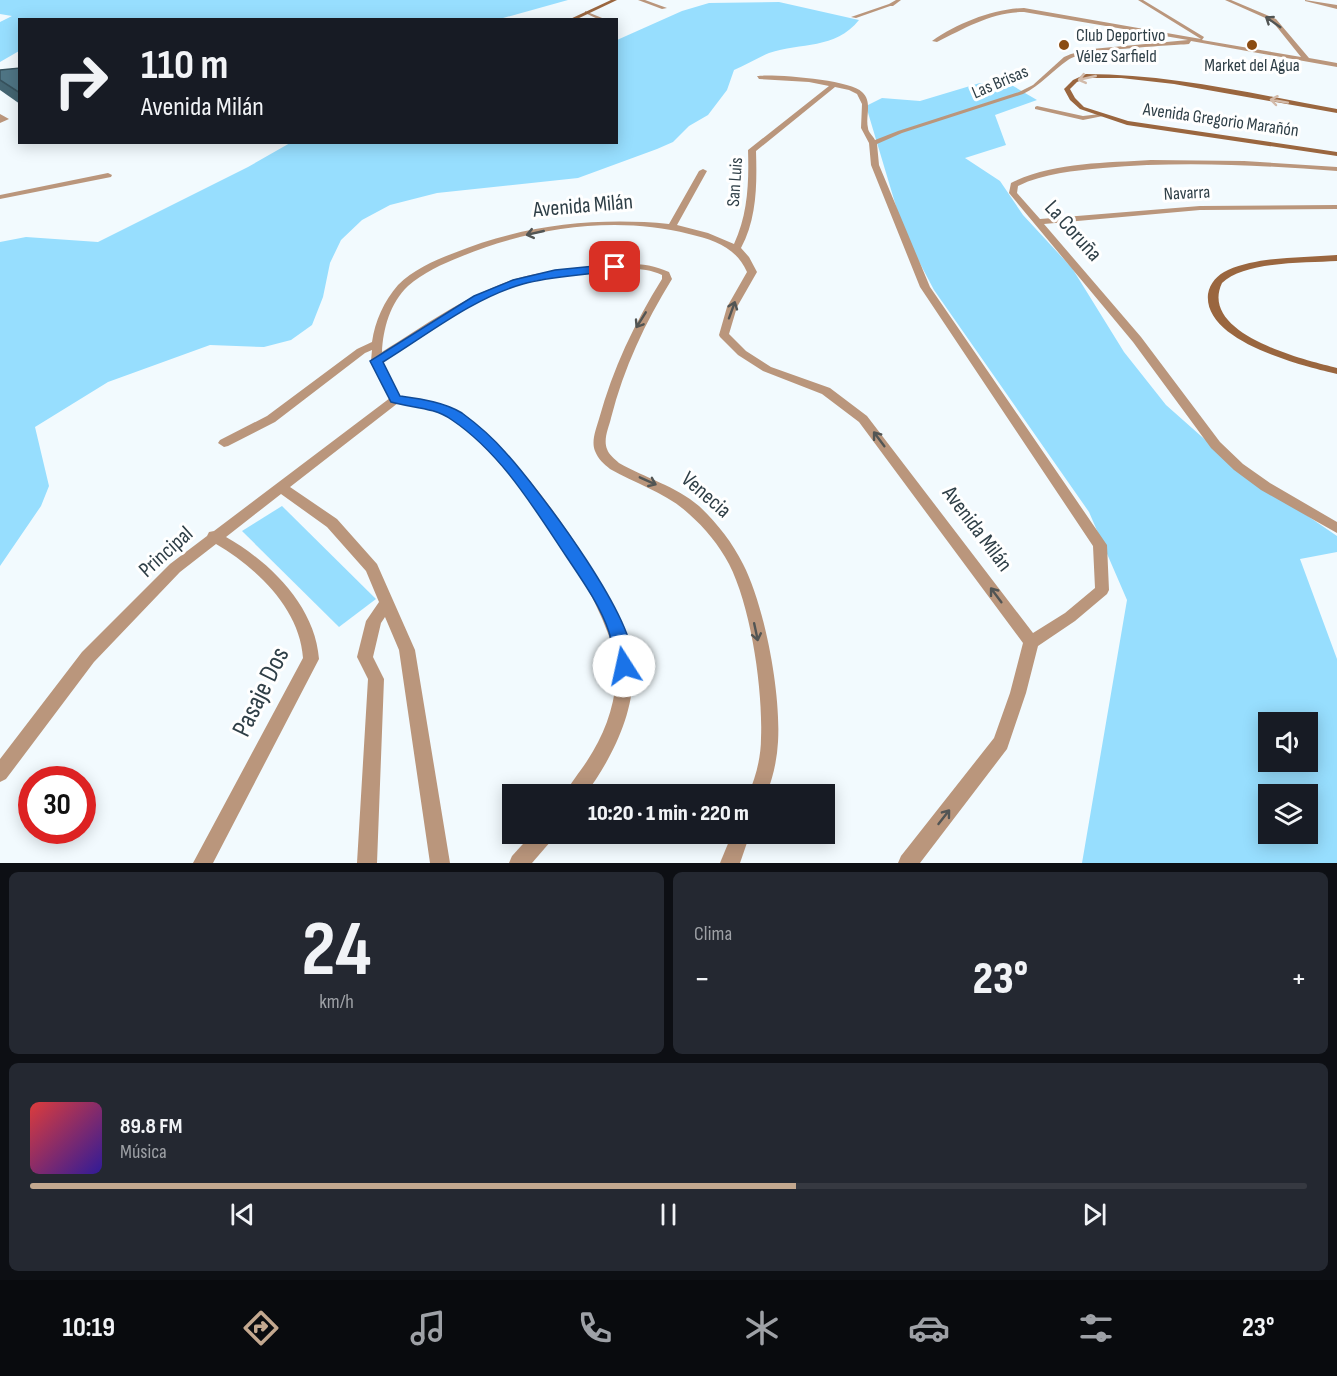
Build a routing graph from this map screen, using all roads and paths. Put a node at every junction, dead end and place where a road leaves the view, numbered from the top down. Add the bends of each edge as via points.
1 (615, 0) edge
2 (640, 0) edge
3 (899, 0) edge
4 (1140, 0) edge
5 (1227, 0) edge
6 (1307, 0) edge
7 (1337, 6) edge
8 (664, 8) dead end
9 (587, 12) junction
10 (854, 17) dead end
11 (574, 18) edge
12 (600, 18) edge
13 (935, 41) dead end
14 (1206, 41) junction
15 (1307, 60) junction
16 (1337, 65) edge
17 (759, 77) dead end
18 (834, 85) junction
19 (1036, 108) dead end
20 (1337, 111) edge
21 (0, 116) edge
22 (1100, 116) junction
23 (0, 121) edge
24 (873, 143) junction
25 (1337, 154) edge
26 (1337, 169) edge
27 (703, 171) dead end
28 (108, 175) dead end
29 (0, 197) edge
30 (1337, 207) edge
31 (1039, 222) junction
32 (672, 226) junction
33 (737, 247) junction
34 (1337, 258) edge
35 (378, 344) junction
36 (376, 361) junction
37 (1337, 371) edge
38 (396, 399) junction
39 (224, 442) dead end
40 (280, 486) junction
41 (1337, 528) edge
42 (214, 536) junction
43 (387, 602) junction
44 (1031, 642) junction
45 (0, 773) edge
46 (581, 784) edge
47 (762, 784) edge
48 (535, 844) edge
49 (737, 844) edge
50 (203, 863) edge
51 (368, 863) edge
52 (440, 863) edge
53 (519, 863) edge
54 (730, 863) edge
55 (908, 863) edge

1 - 9 street
2 - 8 street
3 - 10 street
4 - 14 street
15 -> 5 street via 1274,20
6 - 7 street
9 - 11 street
9 - 12 street
13 - 14 street via 970,24 1018,9
14 - 15 street
14 - 24 street, Las Brisas via 1073,55 1021,93
15 - 16 street
17 - 18 street via 774,75
18 - 24 street via 860,93 865,104 864,128
18 - 33 street, San Luis via 752,150 753,177 745,232
19 - 22 street, Avenida Gregorio Marañón via 1083,118
20 -> 22 street, Avenida Gregorio Marañón via 1152,78 1097,75 1075,81 1067,89 1072,99
21 - 23 street via 6,119
22 - 25 street, Avenida Gregorio Marañón
24 - 44 street via 875,165 925,287 1100,545 1102,591
26 - 31 street, La Coruña via 1168,161 1053,172 1014,185 1013,194
27 - 32 street
28 - 29 street
30 - 31 street, Navarra via 1200,208
31 - 41 street, La Coruña via 1091,281 1226,456 1280,495
32 - 33 street, Avenida Milán
32 -> 35 street, Avenida Milán via 616,222 555,228 450,257 410,279 390,302 380,326
44 -> 33 street, Avenida Milán via 863,419 826,391 767,369 724,336 732,307 752,272
34 - 37 street via 1237,270 1220,278 1213,291 1213,307 1249,341 1276,354
35 - 36 street, Avenida Milán
35 - 39 street via 361,351 271,419
36 - 38 street
36 -> 47 street, Venecia via 478,298 516,282 555,273 615,267 666,274 667,279 635,330 611,388 601,450 619,469 659,486 705,519 743,578 757,631 769,725
38 - 40 street, Principal
38 - 46 street via 429,404 456,416 500,455 539,503 594,584 618,632 624,666 620,702 607,743
40 - 42 street, Principal
40 - 43 street via 332,523 372,568
42 - 45 street, Principal via 175,568 88,657
42 - 50 street, Pasaje Dos via 252,560 303,619 312,642 310,659
43 - 51 street via 374,621 365,657 376,679
43 - 52 street via 407,650
55 -> 44 street via 1001,743
48 - 53 street
49 - 54 street

